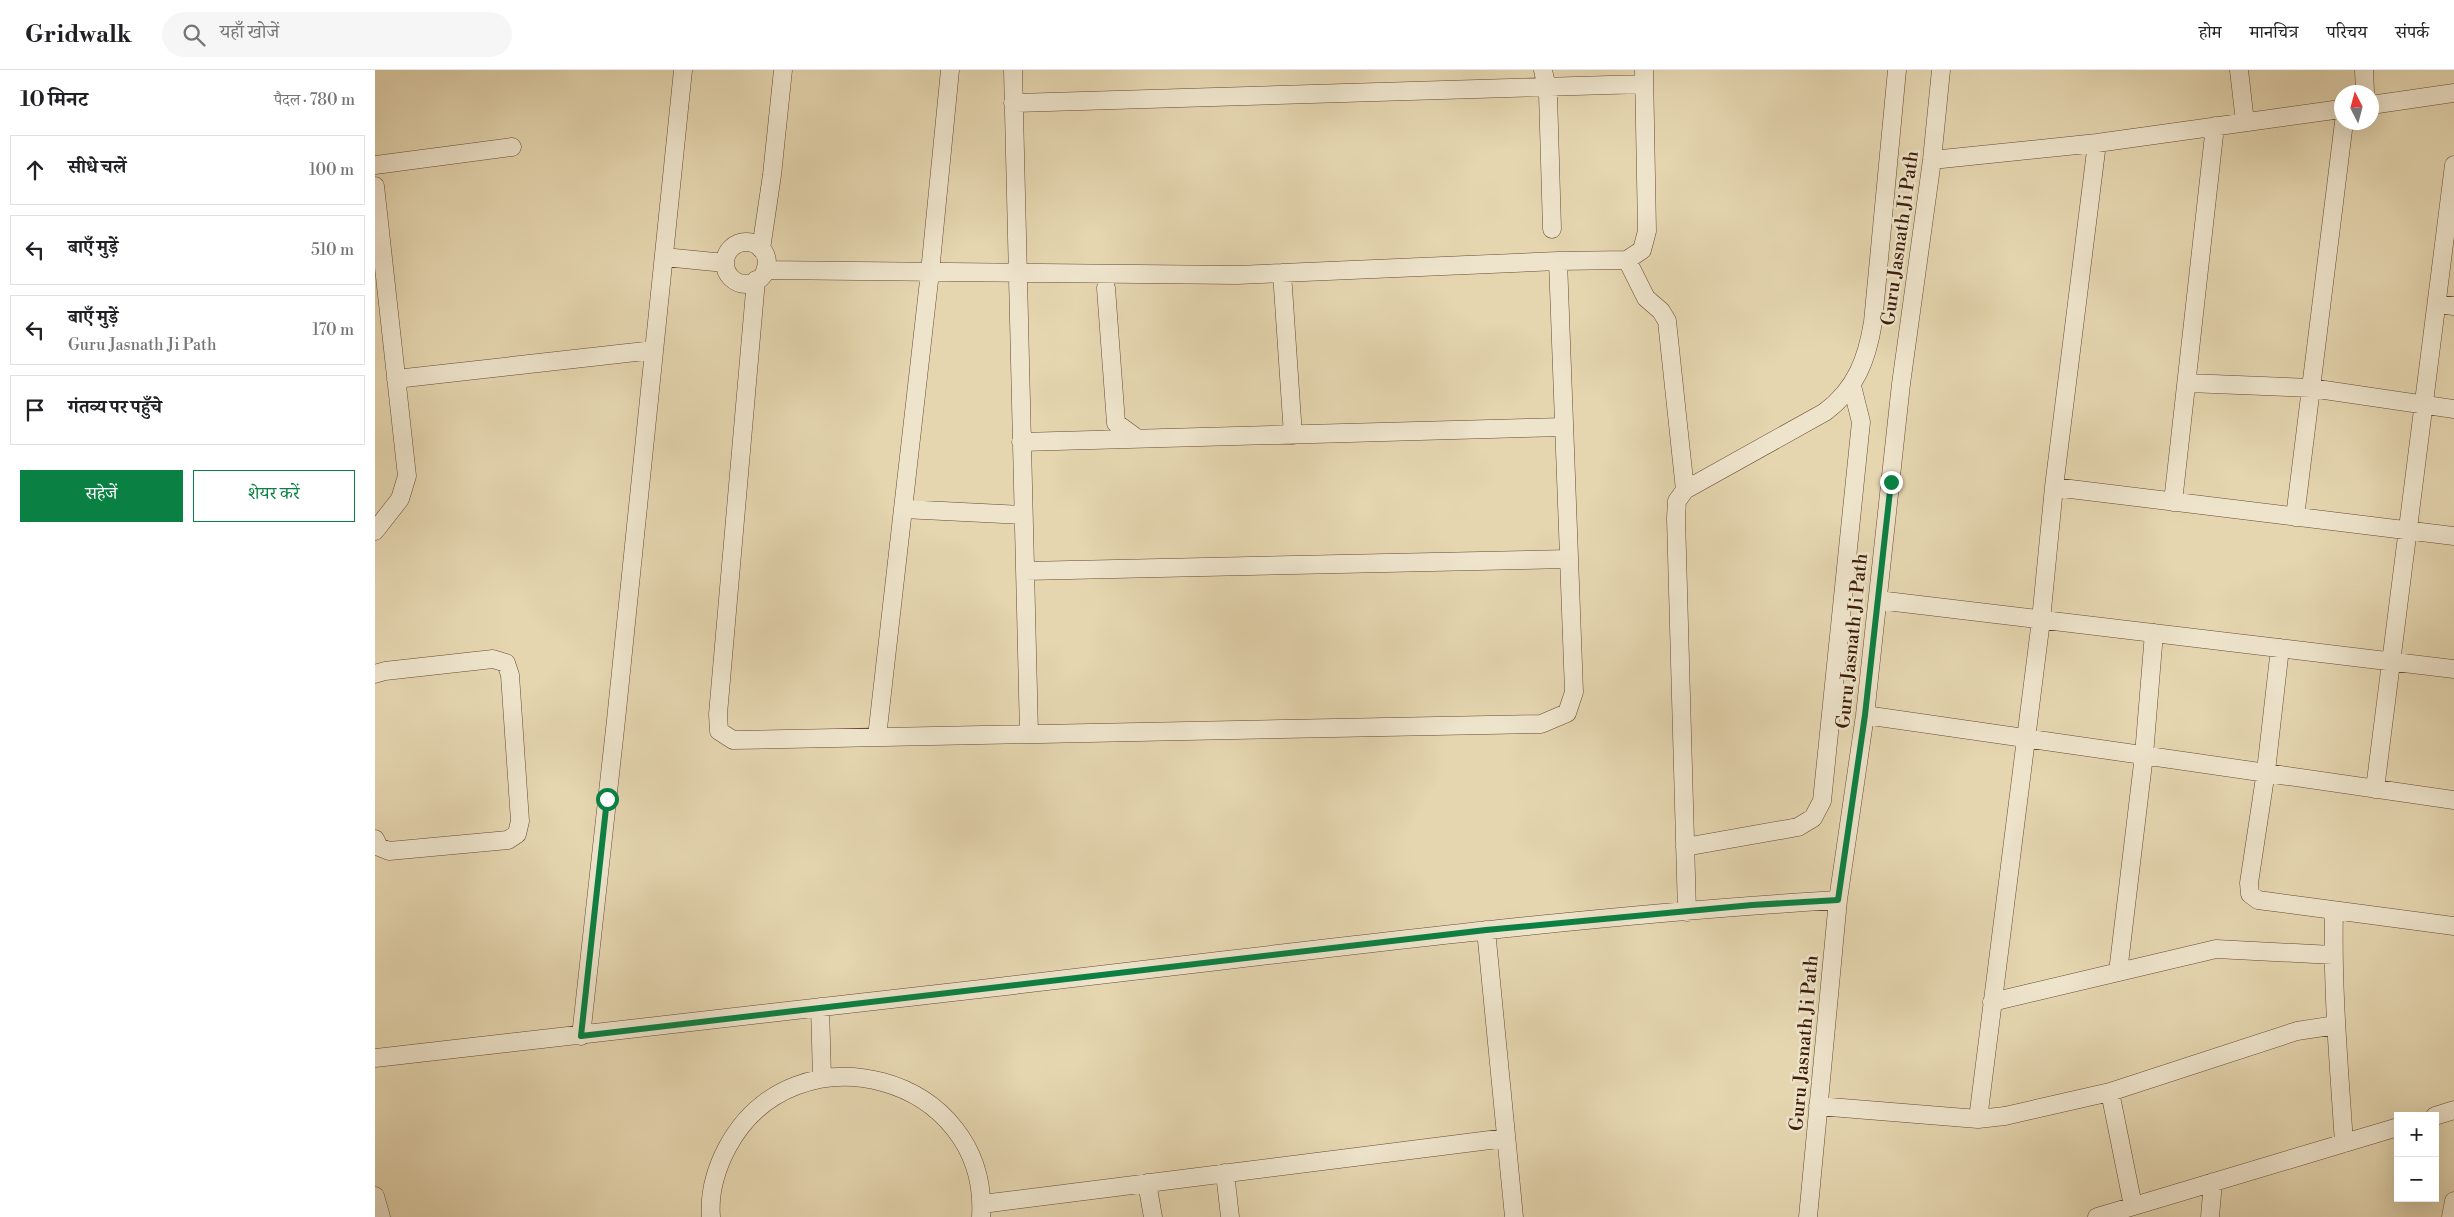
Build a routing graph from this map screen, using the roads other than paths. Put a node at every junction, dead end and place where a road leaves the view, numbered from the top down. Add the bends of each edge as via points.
1 (683, 70) edge
2 (783, 70) edge
3 (950, 70) edge
4 (1013, 70) edge
5 (1897, 70) edge
6 (1941, 70) edge
7 (2239, 70) edge
8 (2364, 70) edge
9 (1644, 77) edge
10 (1544, 78) edge
11 (2365, 85) edge
12 (2454, 93) edge
13 (1013, 104) junction
14 (2379, 104) edge
15 (2334, 110) edge
16 (2245, 122) junction
17 (2215, 126) junction
18 (2342, 130) edge
19 (2097, 143) junction
20 (512, 147) dead end
21 (1932, 160) junction
22 (2454, 165) edge
23 (375, 166) edge
24 (375, 186) edge
25 (2452, 196) edge
26 (1552, 229) dead end
27 (761, 249) junction
28 (664, 257) junction
29 (1627, 260) junction
30 (1558, 261) junction
31 (725, 264) junction
32 (930, 272) junction
33 (1017, 273) junction
34 (1282, 273) junction
35 (761, 275) junction
36 (1106, 288) dead end
37 (2445, 305) edge
38 (654, 350) junction
39 (396, 379) junction
40 (2188, 383) junction
41 (1852, 386) junction
42 (2311, 388) junction
43 (2424, 405) junction
44 (2454, 408) edge
45 (1563, 427) junction
46 (1293, 435) junction
47 (1138, 439) junction
48 (1021, 442) junction
49 (2054, 487) junction
50 (1685, 490) junction
51 (2173, 502) junction
52 (903, 509) junction
53 (1023, 514) junction
54 (2295, 517) junction
55 (375, 531) edge
56 (2409, 531) junction
57 (2454, 536) edge
58 (1569, 559) junction
59 (1025, 571) junction
60 (1878, 600) junction
61 (2041, 620) junction
62 (2154, 633) junction
63 (2280, 648) junction
64 (2393, 662) junction
65 (2454, 669) edge
66 (375, 674) edge
67 (1865, 715) junction
68 (1029, 734) junction
69 (877, 737) junction
70 (2025, 738) junction
71 (2144, 755) junction
72 (2266, 771) junction
73 (2375, 789) junction
74 (2454, 800) edge
75 (375, 839) edge
76 (1685, 847) junction
77 (1838, 900) junction
78 (1687, 912) junction
79 (2335, 912) junction
80 (2454, 926) edge
81 (1486, 930) junction
82 (2333, 955) junction
83 (2118, 972) junction
84 (1992, 1002) junction
85 (820, 1007) junction
86 (2336, 1025) junction
87 (581, 1036) junction
88 (375, 1058) edge
89 (822, 1078) junction
90 (2110, 1092) junction
91 (1818, 1106) junction
92 (2454, 1110) edge
93 (2439, 1115) edge
94 (1978, 1119) junction
95 (2394, 1128) edge
96 (1506, 1138) junction
97 (2344, 1143) junction
98 (1225, 1173) junction
99 (2213, 1182) junction
100 (1147, 1183) junction
101 (375, 1196) edge
102 (2133, 1206) junction
103 (982, 1210) edge
104 (2103, 1216) edge
105 (381, 1217) edge
106 (711, 1217) edge
107 (1153, 1217) edge
108 (1230, 1217) edge
109 (1514, 1217) edge
110 (1808, 1217) edge
111 (2210, 1217) edge

1 - 28 street
2 - 27 street
3 - 32 street
4 - 13 street
5 - 41 street via 1873,322 1869,343
6 - 21 street, Guru Jasnath Ji Path
7 - 16 street
8 - 11 street
9 - 10 street
9 - 29 street via 1647,231 1642,250
10 - 13 street
10 - 26 street via 1548,94
12 - 14 street
13 - 33 street
15 - 16 street
16 - 17 street
17 - 19 street
17 - 40 street
18 - 42 street
19 - 21 street
19 - 49 street
20 - 23 street
21 - 60 street, Guru Jasnath Ji Path via 1901,384
22 - 25 street
24 - 39 street
25 - 37 street
27 - 31 street via 751,243 738,244 728,252
27 - 35 street via 765,255
28 - 31 street
28 - 38 street
29 - 30 street
29 - 50 street via 1646,298 1667,321
30 - 34 street
30 - 45 street
31 - 35 street via 736,281 743,283
32 - 33 street
32 - 35 street
32 - 52 street
33 - 34 street
33 - 48 street
34 - 46 street
35 - 69 street via 719,731 733,740
36 - 47 street via 1116,423
37 - 43 street
38 - 39 street
38 - 87 street
39 - 55 street via 407,476 400,499
40 - 42 street
40 - 51 street
41 - 50 street via 1842,400 1825,412
41 - 76 street via 1861,422 1822,802 1813,818 1798,827
42 - 43 street
42 - 54 street
43 - 44 street
43 - 56 street
45 - 46 street
45 - 58 street
46 - 47 street
47 - 48 street
48 - 53 street
49 - 51 street
49 - 61 street
50 - 76 street via 1677,501 1676,518
51 - 54 street
52 - 53 street
52 - 69 street
53 - 59 street
54 - 56 street
56 - 57 street
56 - 64 street
58 - 59 street
58 - 68 street via 1574,692 1567,713 1541,724
59 - 68 street
60 - 61 street
60 - 67 street, Guru Jasnath Ji Path
61 - 62 street
61 - 70 street
62 - 63 street
62 - 71 street
63 - 64 street
63 - 72 street
64 - 65 street
64 - 73 street
66 - 75 street via 385,670 493,659 506,663 510,675 520,822 517,834 508,840 389,851 379,847
67 - 70 street
67 - 77 street, Guru Jasnath Ji Path
68 - 69 street
70 - 71 street
70 - 84 street
71 - 72 street
71 - 83 street
72 - 73 street
72 - 79 street via 2250,894 2258,900
73 - 74 street
76 - 78 street
77 - 78 street
77 - 91 street, Guru Jasnath Ji Path
78 - 81 street
79 - 80 street
79 - 82 street
81 - 85 street
81 - 96 street
82 - 83 street via 2216,949
82 - 86 street
83 - 84 street
84 - 94 street
85 - 87 street
85 - 89 street
86 - 90 street via 2297,1031
86 - 97 street
87 - 88 street
89 - 103 street via 855,1076 888,1082 917,1095 943,1116 963,1142 977,1171
89 - 106 street via 791,1087 763,1104 736,1131 718,1165 710,1202
90 - 94 street
90 - 102 street
91 - 94 street
91 - 110 street, Guru Jasnath Ji Path
92 - 93 street
95 - 97 street
96 - 98 street
96 - 109 street
97 - 99 street
98 - 100 street
98 - 108 street
99 - 102 street
99 - 111 street
100 - 103 street
100 - 107 street
101 - 105 street
102 - 104 street

